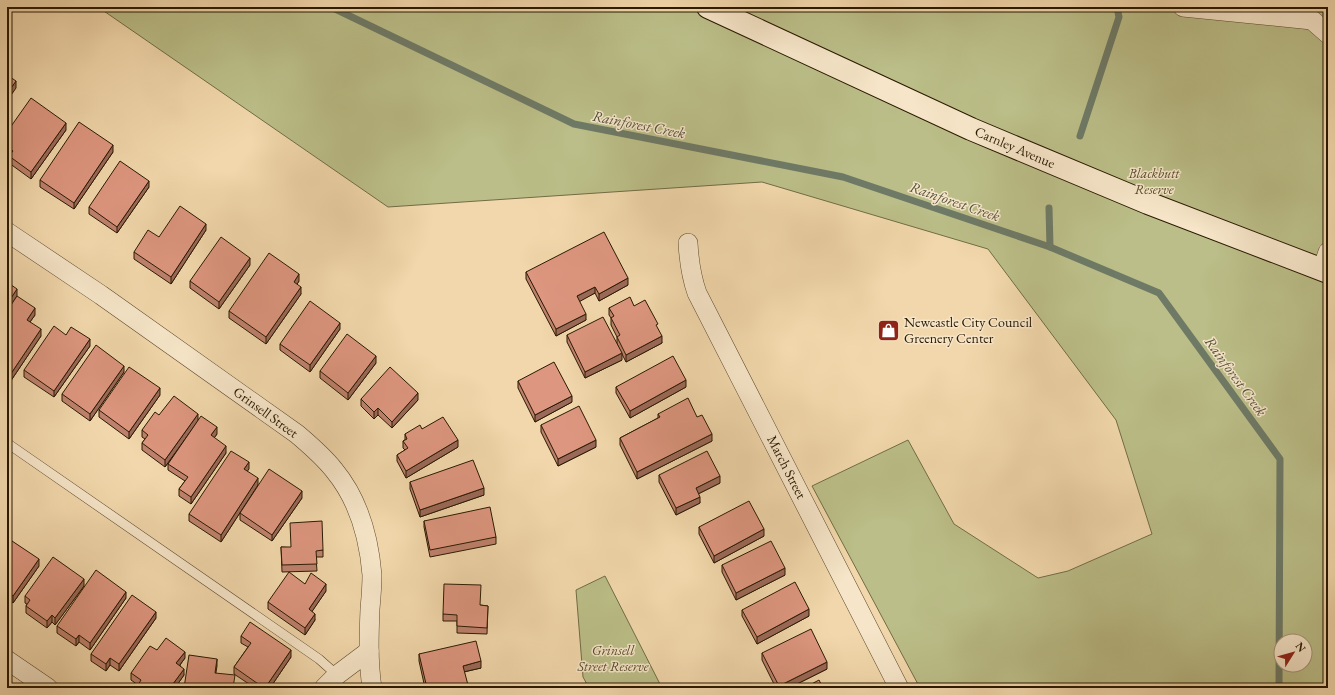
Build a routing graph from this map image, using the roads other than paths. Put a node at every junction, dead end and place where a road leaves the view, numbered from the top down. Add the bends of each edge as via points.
1 (708, 7) edge
2 (1183, 7) edge
3 (1328, 34) edge
4 (7, 232) edge
5 (688, 243) dead end
6 (1326, 264) edge
7 (7, 444) edge
8 (369, 651) junction
9 (7, 660) edge
10 (337, 675) junction
11 (48, 688) edge
12 (324, 688) edge
13 (372, 688) edge
14 (899, 688) edge

1 - 6 main road, Carnley Avenue via 971,129 1148,204
2 - 3 street via 1312,20
4 - 8 street, Grinsell Street via 101,295 297,434 335,471 355,503 366,537 372,575
5 - 14 street, March Street via 691,276 697,292
7 - 10 lane via 319,659
8 - 10 street
8 - 13 street, Grinsell Street
9 - 11 street
10 - 12 street

